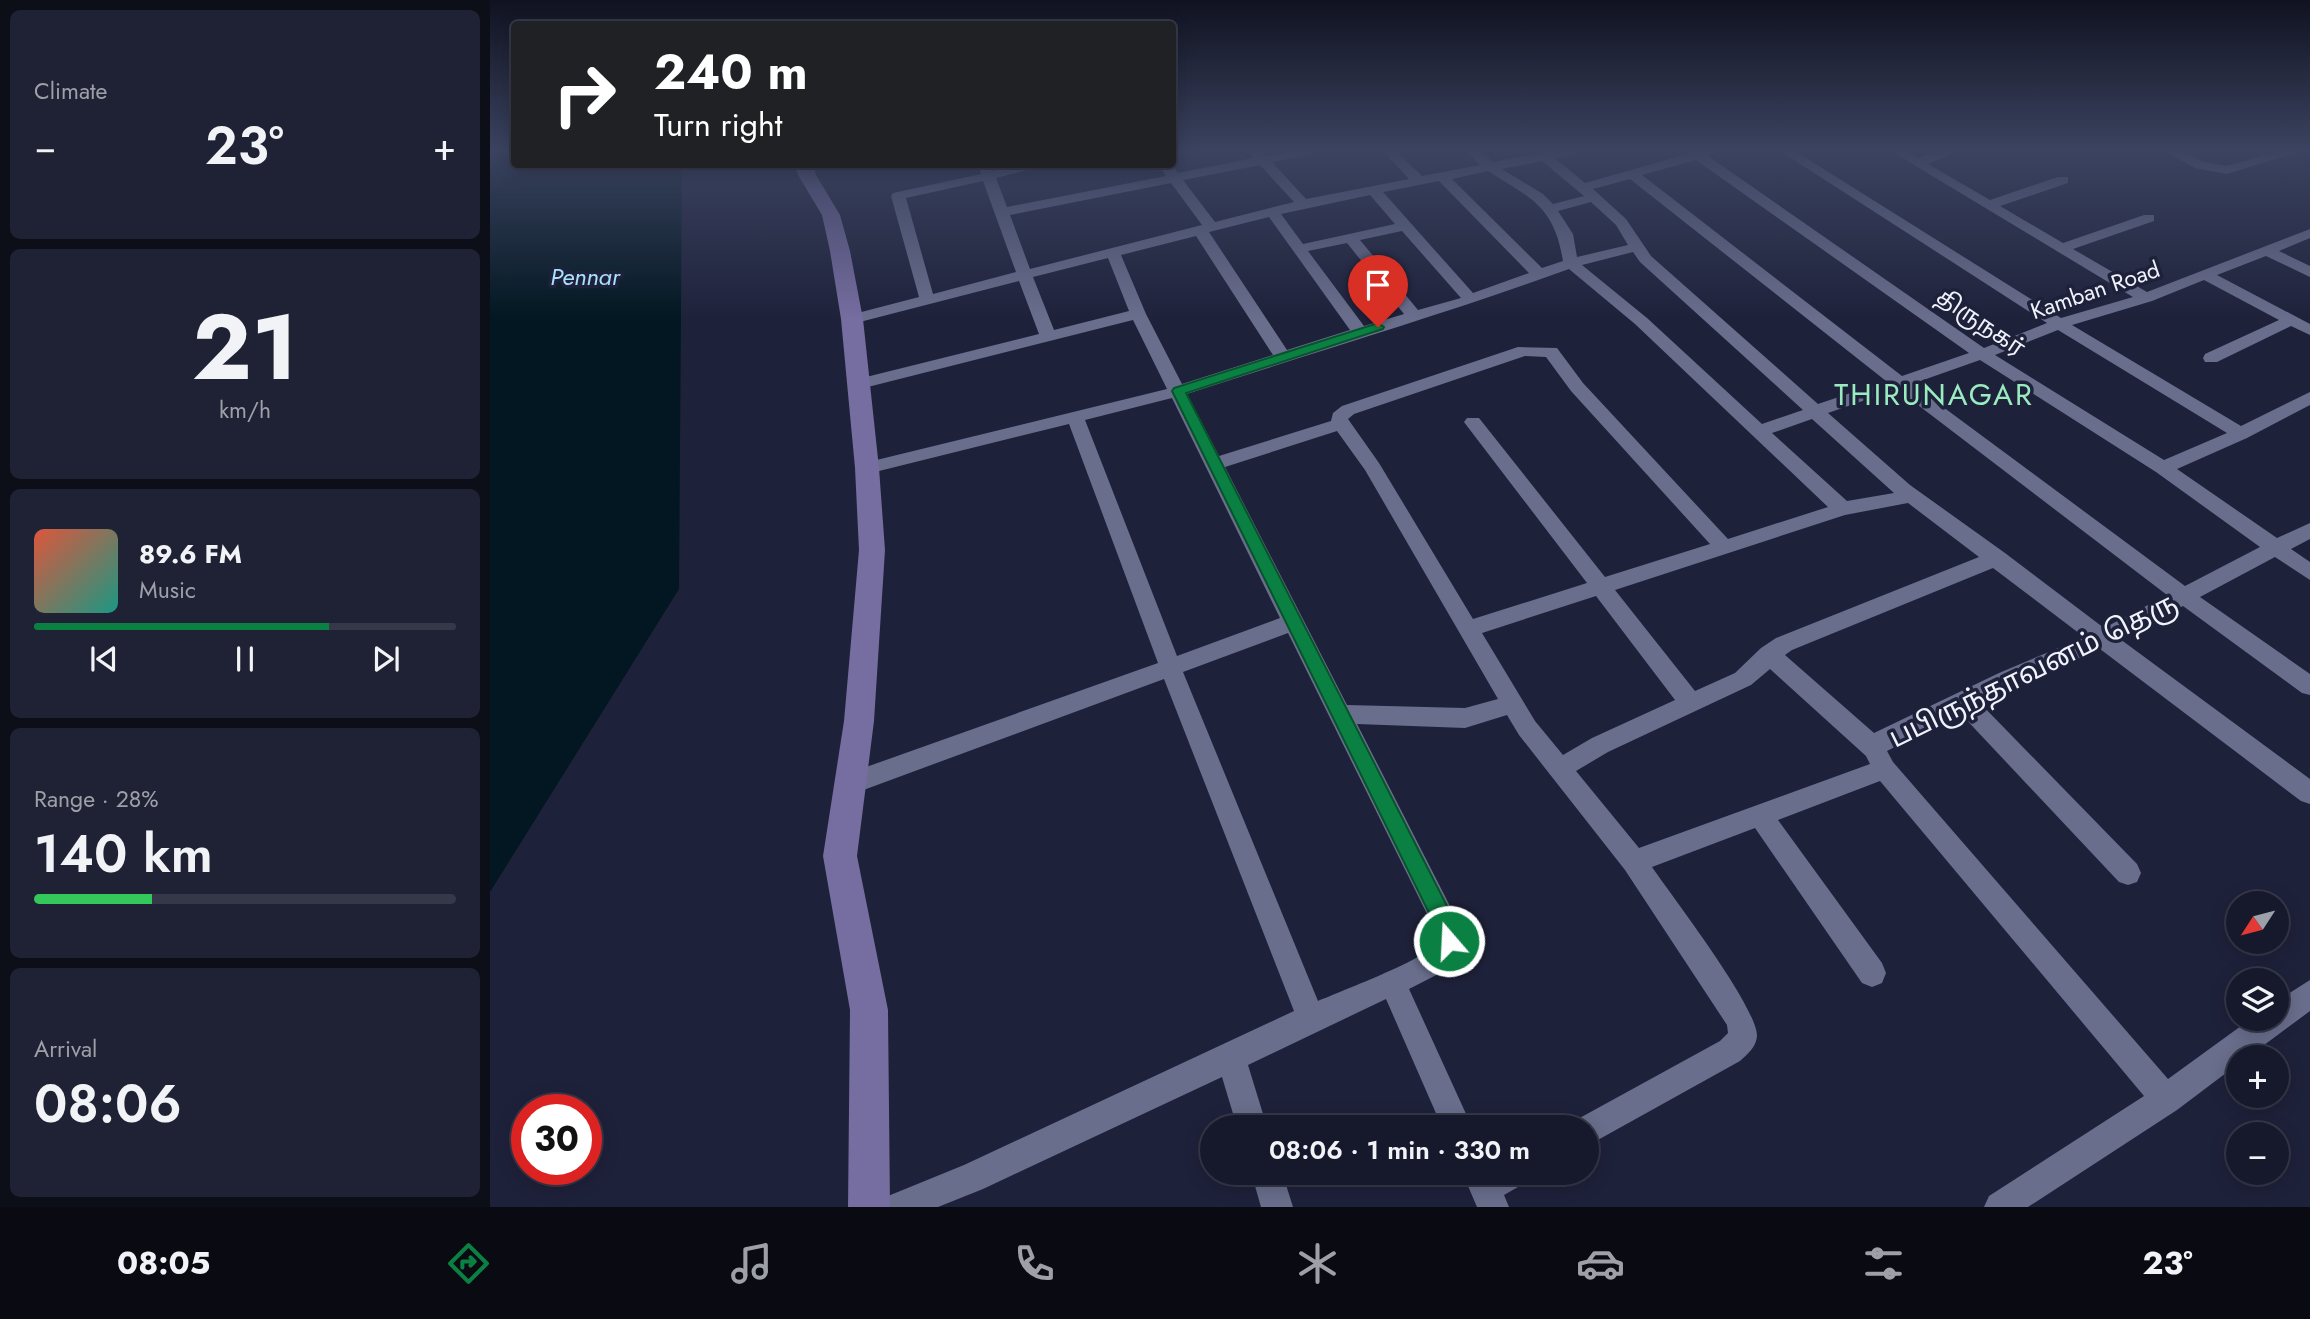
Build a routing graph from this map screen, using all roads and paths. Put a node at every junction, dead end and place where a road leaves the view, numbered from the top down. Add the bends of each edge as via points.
1 (826, 207) edge
2 (901, 207) edge
3 (998, 207) edge
4 (1028, 207) edge
5 (1193, 207) edge
6 (1290, 207) edge
7 (1388, 207) edge
8 (1473, 207) edge
9 (1553, 207) edge
10 (1605, 207) edge
11 (1673, 207) edge
12 (1780, 207) edge
13 (1875, 207) edge
14 (1992, 207) edge
15 (1549, 209) joint
16 (1272, 212) junction
17 (1000, 213) junction
18 (2149, 218) dead end
19 (1405, 226) junction
20 (1205, 228) junction
21 (2310, 233) edge
22 (1350, 238) junction
23 (1637, 247) junction
24 (2062, 248) junction
25 (1299, 249) junction
26 (2266, 250) junction
27 (1112, 251) junction
28 (1571, 263) junction
29 (2310, 272) edge
30 (1024, 274) junction
31 (1539, 274) junction
32 (2205, 275) junction
33 (2146, 298) junction
34 (926, 299) junction
35 (1471, 300) junction
36 (1138, 314) junction
37 (1415, 317) junction
38 (852, 319) junction
39 (2292, 320) junction
40 (2059, 324) junction
41 (2310, 330) edge
42 (1360, 332) junction
43 (1048, 337) junction
44 (1982, 354) junction
45 (1283, 357) junction
46 (2211, 358) dead end
47 (1898, 383) junction
48 (860, 384) junction
49 (1179, 391) junction
50 (2310, 398) edge
51 (1813, 411) junction
52 (1075, 416) junction
53 (1473, 422) dead end
54 (1341, 424) junction
55 (1759, 431) junction
56 (2241, 434) junction
57 (1214, 464) junction
58 (867, 468) junction
59 (2162, 468) junction
60 (1911, 496) junction
61 (1843, 509) junction
62 (2310, 530) edge
63 (1722, 545) junction
64 (2275, 549) junction
65 (1998, 558) junction
66 (2310, 572) edge
67 (1602, 588) junction
68 (2184, 598) junction
69 (1294, 622) junction
70 (1469, 629) junction
71 (2103, 638) junction
72 (1769, 654) junction
73 (1170, 666) junction
74 (2310, 686) edge
75 (1964, 701) junction
76 (1691, 703) junction
77 (1513, 704) junction
78 (1340, 715) junction
79 (1879, 759) junction
80 (1559, 769) junction
81 (850, 784) junction
82 (2310, 793) edge
83 (1760, 815) junction
84 (1634, 862) junction
85 (2128, 873) dead end
86 (1872, 973) dead end
87 (1392, 982) junction
88 (2310, 994) edge
89 (2289, 1009) edge
90 (1311, 1018) junction
91 (2259, 1031) edge
92 (1231, 1058) junction
93 (2166, 1099) junction
94 (1248, 1115) edge
95 (1452, 1115) edge
96 (1599, 1124) edge
97 (1270, 1185) edge
98 (869, 1207) edge
99 (899, 1207) edge
100 (1277, 1207) edge
101 (2000, 1207) edge

1 - 38 main road
2 - 34 street
3 - 17 street
4 - 17 street
5 - 20 street
6 - 16 street
7 - 19 street
8 - 31 street
9 - 15 street
10 - 23 street
11 - 47 street
12 - 44 street, திருநகர்
13 - 40 street
14 - 24 street
15 - 28 street via 1566,234
16 - 20 street
16 - 25 street
17 - 30 street
18 - 24 street
19 - 22 street
19 - 35 street
20 - 27 street
20 - 45 street
21 - 26 street, Kamban Road
22 - 25 street
22 - 37 street
23 - 28 street
23 - 51 street
24 - 33 street
25 - 42 street
26 - 29 street
26 - 32 street, Kamban Road
27 - 30 street
27 - 36 street
28 - 31 street
28 - 55 street
30 - 34 street
30 - 43 street
31 - 35 street
32 - 33 street, Kamban Road
32 - 39 street
33 - 40 street, Kamban Road
34 - 38 street
35 - 37 street
36 - 43 street
36 - 49 street
37 - 42 street
38 - 48 main road
39 - 41 street
39 - 46 street
40 - 44 street, Kamban Road
40 - 56 street
42 - 45 street
43 - 48 street
44 - 47 street, Kamban Road
44 - 59 street, திருநகர்
45 - 49 street
47 - 51 street, Kamban Road
47 - 68 street
48 - 58 main road
49 - 52 street
49 - 57 street
50 - 56 street
51 - 55 street, Kamban Road
51 - 60 street
52 - 58 street
52 - 73 street
53 - 67 street
54 - 57 street
54 - 63 street via 1339,417 1348,410 1524,351 1550,352
54 - 70 street via 1372,467
55 - 61 street
56 - 59 street
57 - 69 street
58 - 81 main road via 872,550
59 - 64 street, திருநகர்
60 - 61 street
60 - 65 street
61 - 63 street
62 - 64 street, பபிருந்தாவனம் தெரு
63 - 67 street
64 - 66 street, திருநகர்
64 - 68 street, பபிருந்தாவனம் தெரு
65 - 71 street
65 - 72 street via 1811,632
67 - 70 street
67 - 76 street
68 - 71 street, பபிருந்தாவனம் தெரு
68 - 74 street
69 - 73 street
69 - 78 street
70 - 77 street
71 - 75 street, பபிருந்தாவனம் தெரு
71 - 82 street
72 - 76 street via 1743,679
72 - 79 street
73 - 81 street
73 - 90 street
75 - 79 street, பபிருந்தாவனம் தெரு via 1881,741
75 - 85 street
76 - 80 street
77 - 78 street via 1465,718
77 - 80 street
78 - 87 street via 1442,917 1449,941 1443,957
79 - 83 street, பபிருந்தாவனம் தெரு
79 - 93 street
80 - 84 street
81 - 98 main road via 841,856 869,1010
83 - 84 street, பபிருந்தாவனம் தெரு
83 - 86 street
84 - 96 street via 1740,1020 1743,1038 1730,1051
87 - 90 street
87 - 95 street
88 - 89 street
90 - 92 street
91 - 93 street
92 - 94 street
92 - 99 street
93 - 101 street
97 - 100 street

